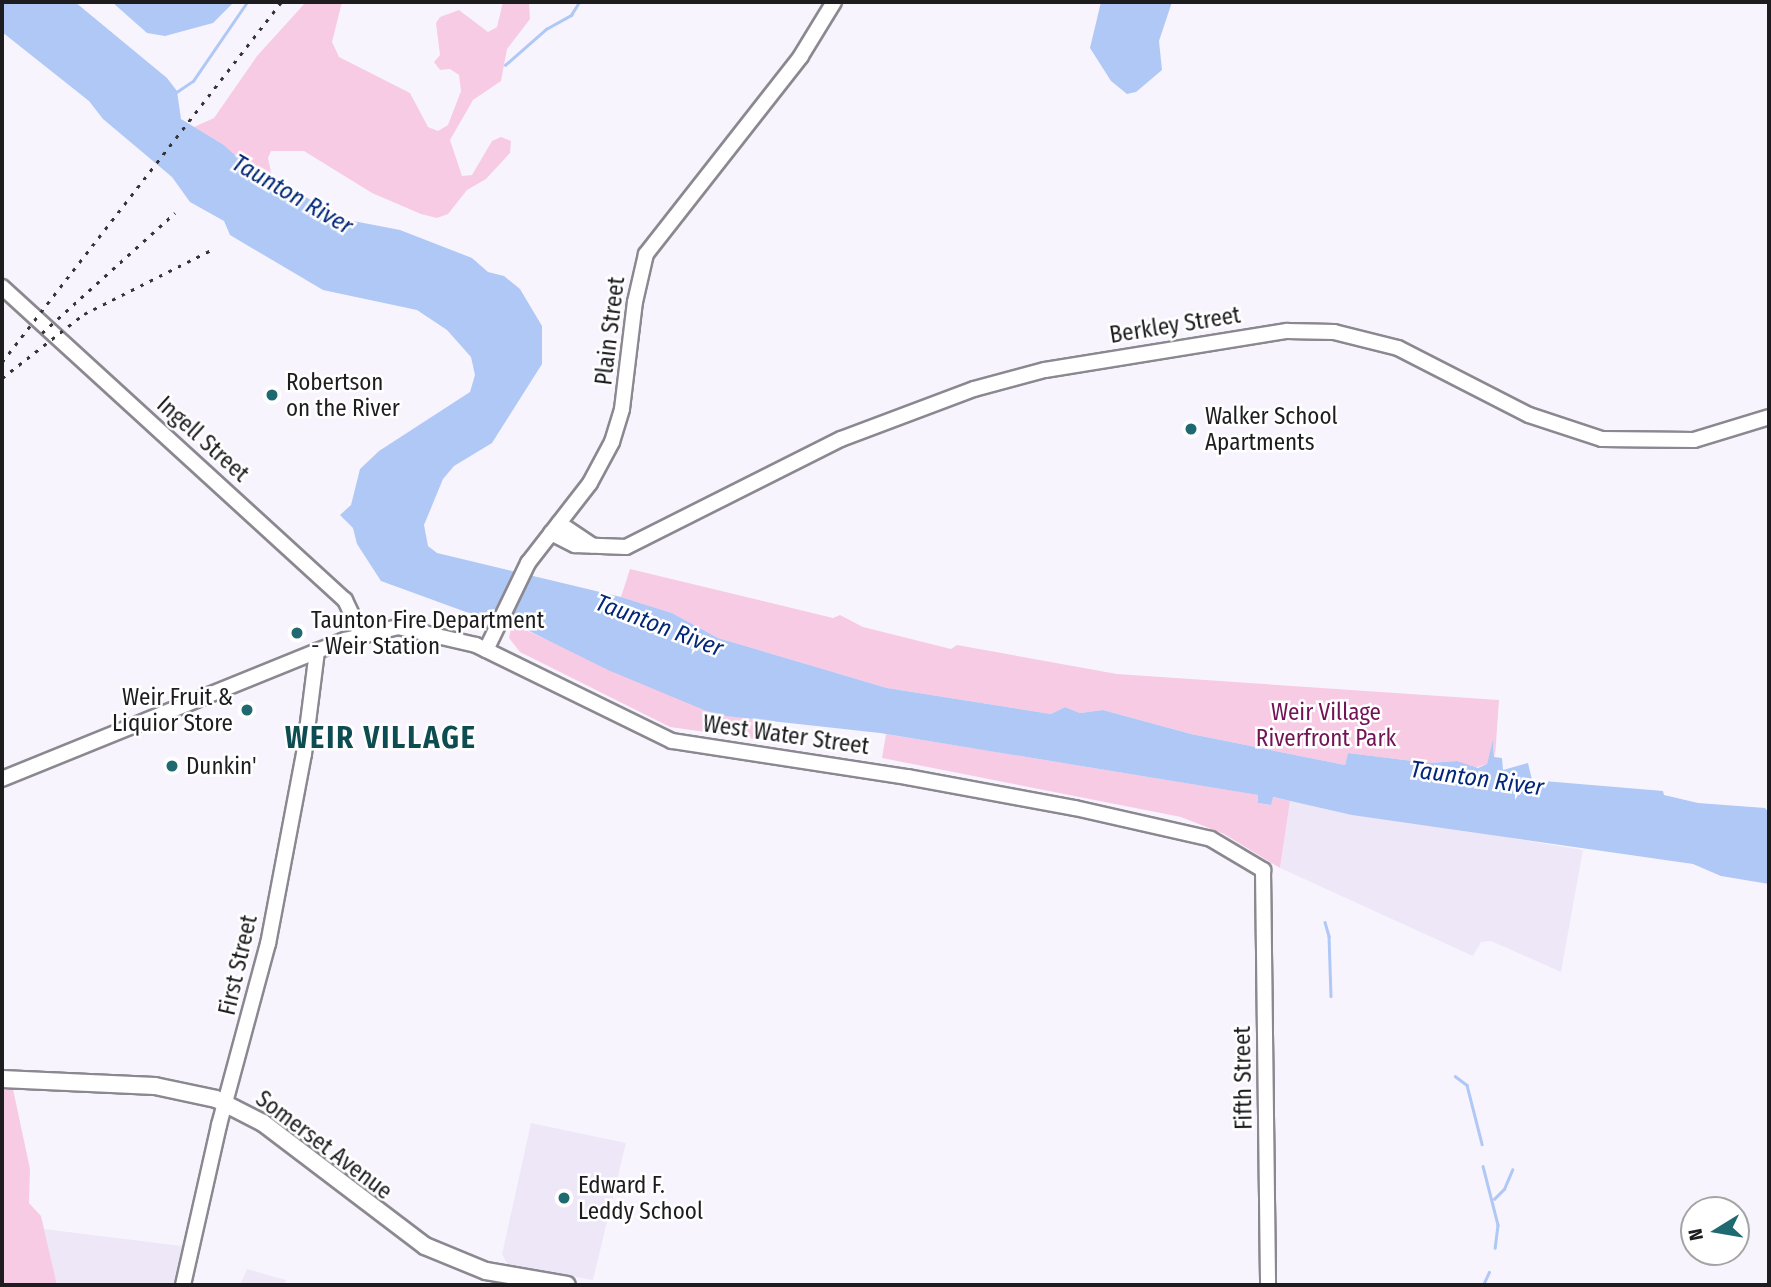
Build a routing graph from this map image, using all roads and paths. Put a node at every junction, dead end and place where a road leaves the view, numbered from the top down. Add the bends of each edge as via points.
1 (834, 2) edge
2 (2, 287) edge
3 (1769, 417) edge
4 (555, 528) junction
5 (361, 634) junction
6 (486, 650) junction
7 (317, 651) junction
8 (2, 779) edge
9 (1263, 870) joint
10 (2, 1079) edge
11 (225, 1103) junction
12 (183, 1285) edge
13 (566, 1285) edge
14 (1268, 1285) edge

1 - 4 main road, Plain Street via 801,56 646,254 638,276 617,430 598,470
2 - 5 main road, Ingell Street via 345,600
3 - 4 main road, Berkley Street via 1694,440 1602,439 1529,415 1390,345 1334,332 1287,331 1045,370 974,389 841,439 636,543 600,548 569,544
4 - 6 main road, Plain Street via 524,569
5 - 6 main road, West Water Street via 409,628
5 - 7 main road, West Water Street
6 - 9 main road, West Water Street via 665,740 792,756 1168,827 1211,839
7 - 8 main road, West Water Street
7 - 11 main road, First Street via 304,754 270,935
9 - 14 main road, Fifth Street
10 - 11 main road, Somerset Avenue via 155,1086
11 - 12 main road, First Street
11 - 13 main road, Somerset Avenue via 263,1123 383,1218 425,1245 486,1271

